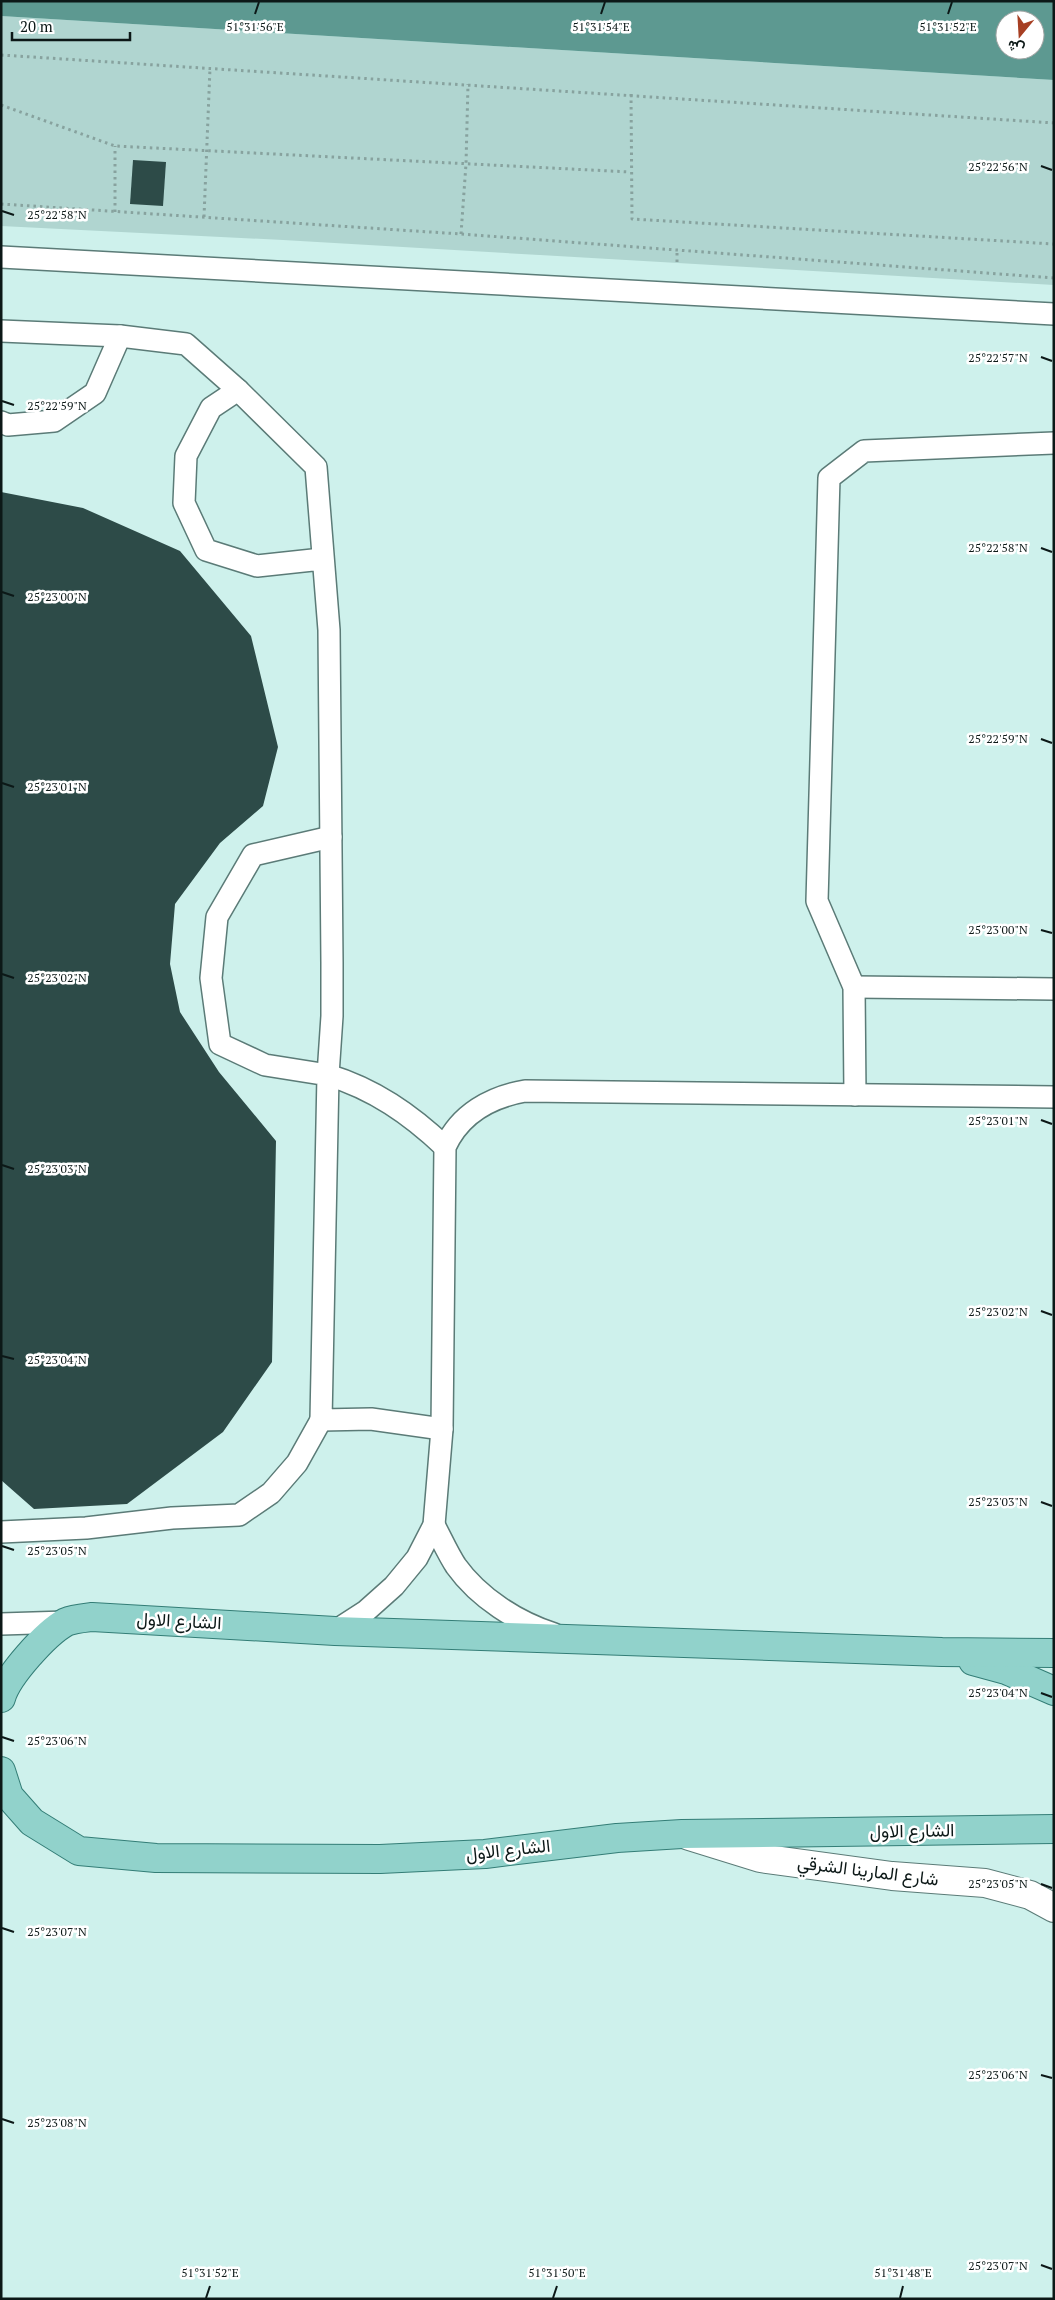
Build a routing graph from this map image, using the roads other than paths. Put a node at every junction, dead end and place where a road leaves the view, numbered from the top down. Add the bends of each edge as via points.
1 (1, 257) edge
2 (1054, 314) edge
3 (1, 331) edge
4 (120, 336) junction
5 (238, 390) junction
6 (1, 422) edge
7 (1054, 442) edge
8 (322, 559) junction
9 (331, 837) junction
10 (854, 987) junction
11 (1054, 989) edge
12 (328, 1076) junction
13 (855, 1095) junction
14 (1054, 1097) edge
15 (445, 1147) junction
16 (321, 1420) junction
17 (442, 1429) junction
18 (434, 1525) junction
19 (1, 1532) edge
20 (66, 1622) junction
21 (1, 1624) edge
22 (335, 1631) junction
23 (574, 1640) junction
24 (942, 1652) junction
25 (1054, 1653) edge
26 (1054, 1691) edge
27 (1, 1698) edge
28 (1, 1771) edge
29 (1054, 1829) edge
30 (682, 1834) junction
31 (1054, 1908) edge

1 - 2 lane
3 - 4 lane
4 - 5 lane via 186,344
4 - 6 lane via 95,393 54,421 8,425
5 - 8 lane via 316,467
5 - 8 lane via 211,408 186,456 184,502 206,550 257,566
7 - 10 lane via 864,451 829,478 817,901
8 - 9 lane via 329,630
9 - 12 lane via 332,980
9 - 12 lane via 253,855 218,917 211,978 220,1044 265,1065
10 - 11 lane
10 - 13 lane
12 - 15 lane via 355,1084 396,1107
12 - 16 lane
13 - 14 lane
13 - 15 lane via 525,1091 503,1095 484,1104 467,1117
15 - 17 lane
16 - 17 lane via 371,1419
16 - 19 lane via 297,1463 271,1493 239,1515
17 - 18 lane
18 - 22 lane via 417,1558 394,1586 366,1611
18 - 23 lane via 457,1567 490,1601 529,1626
20 - 21 lane
20 - 22 main road, الشارع الاول via 92,1617
20 - 27 main road via 24,1660
22 - 23 main road, الشارع الاول
23 - 24 main road, الشارع الاول
24 - 25 main road, الشارع الاول
24 - 26 main road via 1006,1670
28 - 30 main road, الشارع الاول via 9,1796 32,1822 79,1851 156,1858 380,1859 485,1854 617,1838
29 - 30 main road, الشارع الاول
30 - 31 street, شارع المارينا الشرقي via 760,1858 892,1876 985,1884 1030,1895

